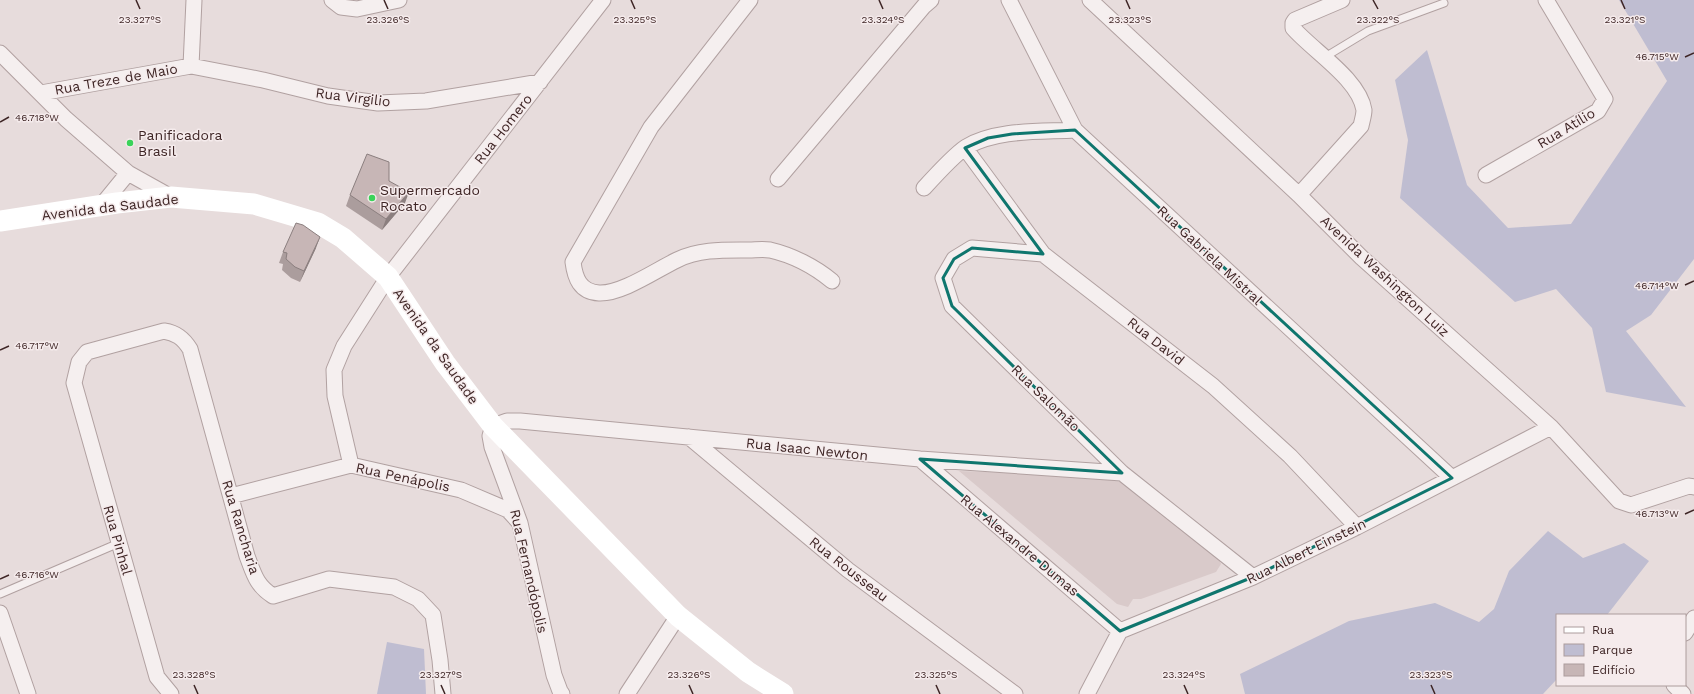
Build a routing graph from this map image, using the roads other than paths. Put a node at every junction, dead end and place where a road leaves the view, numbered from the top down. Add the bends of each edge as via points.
1 (194, 0) edge
2 (332, 0) edge
3 (399, 0) edge
4 (604, 0) edge
5 (750, 0) edge
6 (1009, 0) edge
7 (1090, 0) edge
8 (1342, 0) edge
9 (1546, 0) edge
10 (927, 3) edge
11 (1444, 3) dead end
12 (0, 53) edge
13 (1325, 57) junction
14 (191, 66) junction
15 (540, 82) junction
16 (41, 93) junction
17 (1075, 130) junction
18 (965, 148) junction
19 (128, 173) junction
20 (1486, 175) dead end
21 (778, 179) dead end
22 (924, 188) dead end
23 (1299, 195) junction
24 (171, 197) junction
25 (101, 206) junction
26 (0, 221) edge
27 (1043, 254) junction
28 (388, 277) junction
29 (832, 281) dead end
30 (74, 383) joint
31 (493, 426) junction
32 (1551, 427) junction
33 (689, 437) junction
34 (920, 460) junction
35 (351, 465) junction
36 (1122, 473) junction
37 (1452, 478) junction
38 (1694, 486) edge
39 (231, 496) junction
40 (520, 523) junction
41 (1357, 527) junction
42 (119, 542) junction
43 (1253, 578) junction
44 (0, 594) edge
45 (0, 613) edge
46 (678, 616) junction
47 (1694, 618) edge
48 (1120, 630) junction
49 (1686, 630) edge
50 (1675, 686) edge
51 (28, 694) edge
52 (171, 694) edge
53 (443, 694) edge
54 (562, 694) edge
55 (627, 694) edge
56 (783, 694) edge
57 (1015, 694) edge
58 (1087, 694) edge
59 (1683, 694) edge

1 - 14 street
2 - 3 street via 341,7 357,9
4 - 15 street, Rua Homero
5 - 29 street via 651,127 573,262 574,275 583,288 598,293 618,290 679,259 702,252 768,250 794,258
6 - 17 street, Rua Gabriela Mistral
7 - 23 street, Avenida Washington Luiz
8 - 13 street via 1293,23 1293,28
9 - 20 street, Rua Atílio via 1605,99 1598,111
10 - 21 street
11 - 13 lane via 1368,31
12 - 16 street
13 - 23 street via 1358,95 1364,111 1361,126
14 - 15 street, Rua Virgilio via 328,96 378,103 426,101
14 - 16 street, Rua Treze de Maio
15 - 28 street, Rua Homero
16 - 19 street via 66,119
17 - 18 street via 1004,135 988,138
17 - 37 street, Rua Gabriela Mistral
18 - 22 street
18 - 27 street, Rua David
19 - 24 street
19 - 25 street
23 - 32 street, Avenida Washington Luiz via 1362,258
24 - 25 main road, Avenida da Saudade
24 - 28 main road, Avenida da Saudade via 254,204 318,223 343,238
25 - 26 main road, Avenida da Saudade
27 - 36 street, Rua Salomão via 972,248 954,259 943,278 952,306
27 - 41 street, Rua David via 1213,386 1290,456
28 - 31 main road, Avenida da Saudade via 445,363
28 - 35 street, Rua Homero via 344,346 334,370 335,396
30 - 39 street, Rua Rancharia via 79,362 88,352 164,331 174,333 184,340 190,349
30 - 42 street, Rua Pinhal
31 - 33 street, Rua Isaac Newton via 507,421 520,421
31 - 40 street, Rua Fernandópolis via 490,436 492,447
31 - 46 main road, Avenida da Saudade
32 - 37 street, Rua Albert Einstein
32 - 38 street, Avenida Washington Luiz via 1619,501 1631,505
33 - 34 street, Rua Isaac Newton
33 - 57 street, Rua Rousseau via 848,570
34 - 36 street, Rua Isaac Newton
34 - 48 street, Rua Alexandre Dumas
35 - 39 street, Rua Penápolis
35 - 40 street, Rua Penápolis via 461,490 508,510
36 - 43 street, Rua Salomão
37 - 41 street, Rua Albert Einstein
39 - 53 street, Rua Rancharia via 247,556 257,581 263,590 273,596 329,579 394,587 418,598 433,615
40 - 54 street, Rua Fernandópolis via 554,675
41 - 43 street, Rua Albert Einstein
42 - 44 lane
42 - 52 street, Rua Pinhal via 157,677
43 - 48 street, Rua Albert Einstein
45 - 51 street
46 - 55 street
46 - 56 main road, Avenida da Saudade via 748,672
47 - 49 street
48 - 58 street
50 - 59 street

